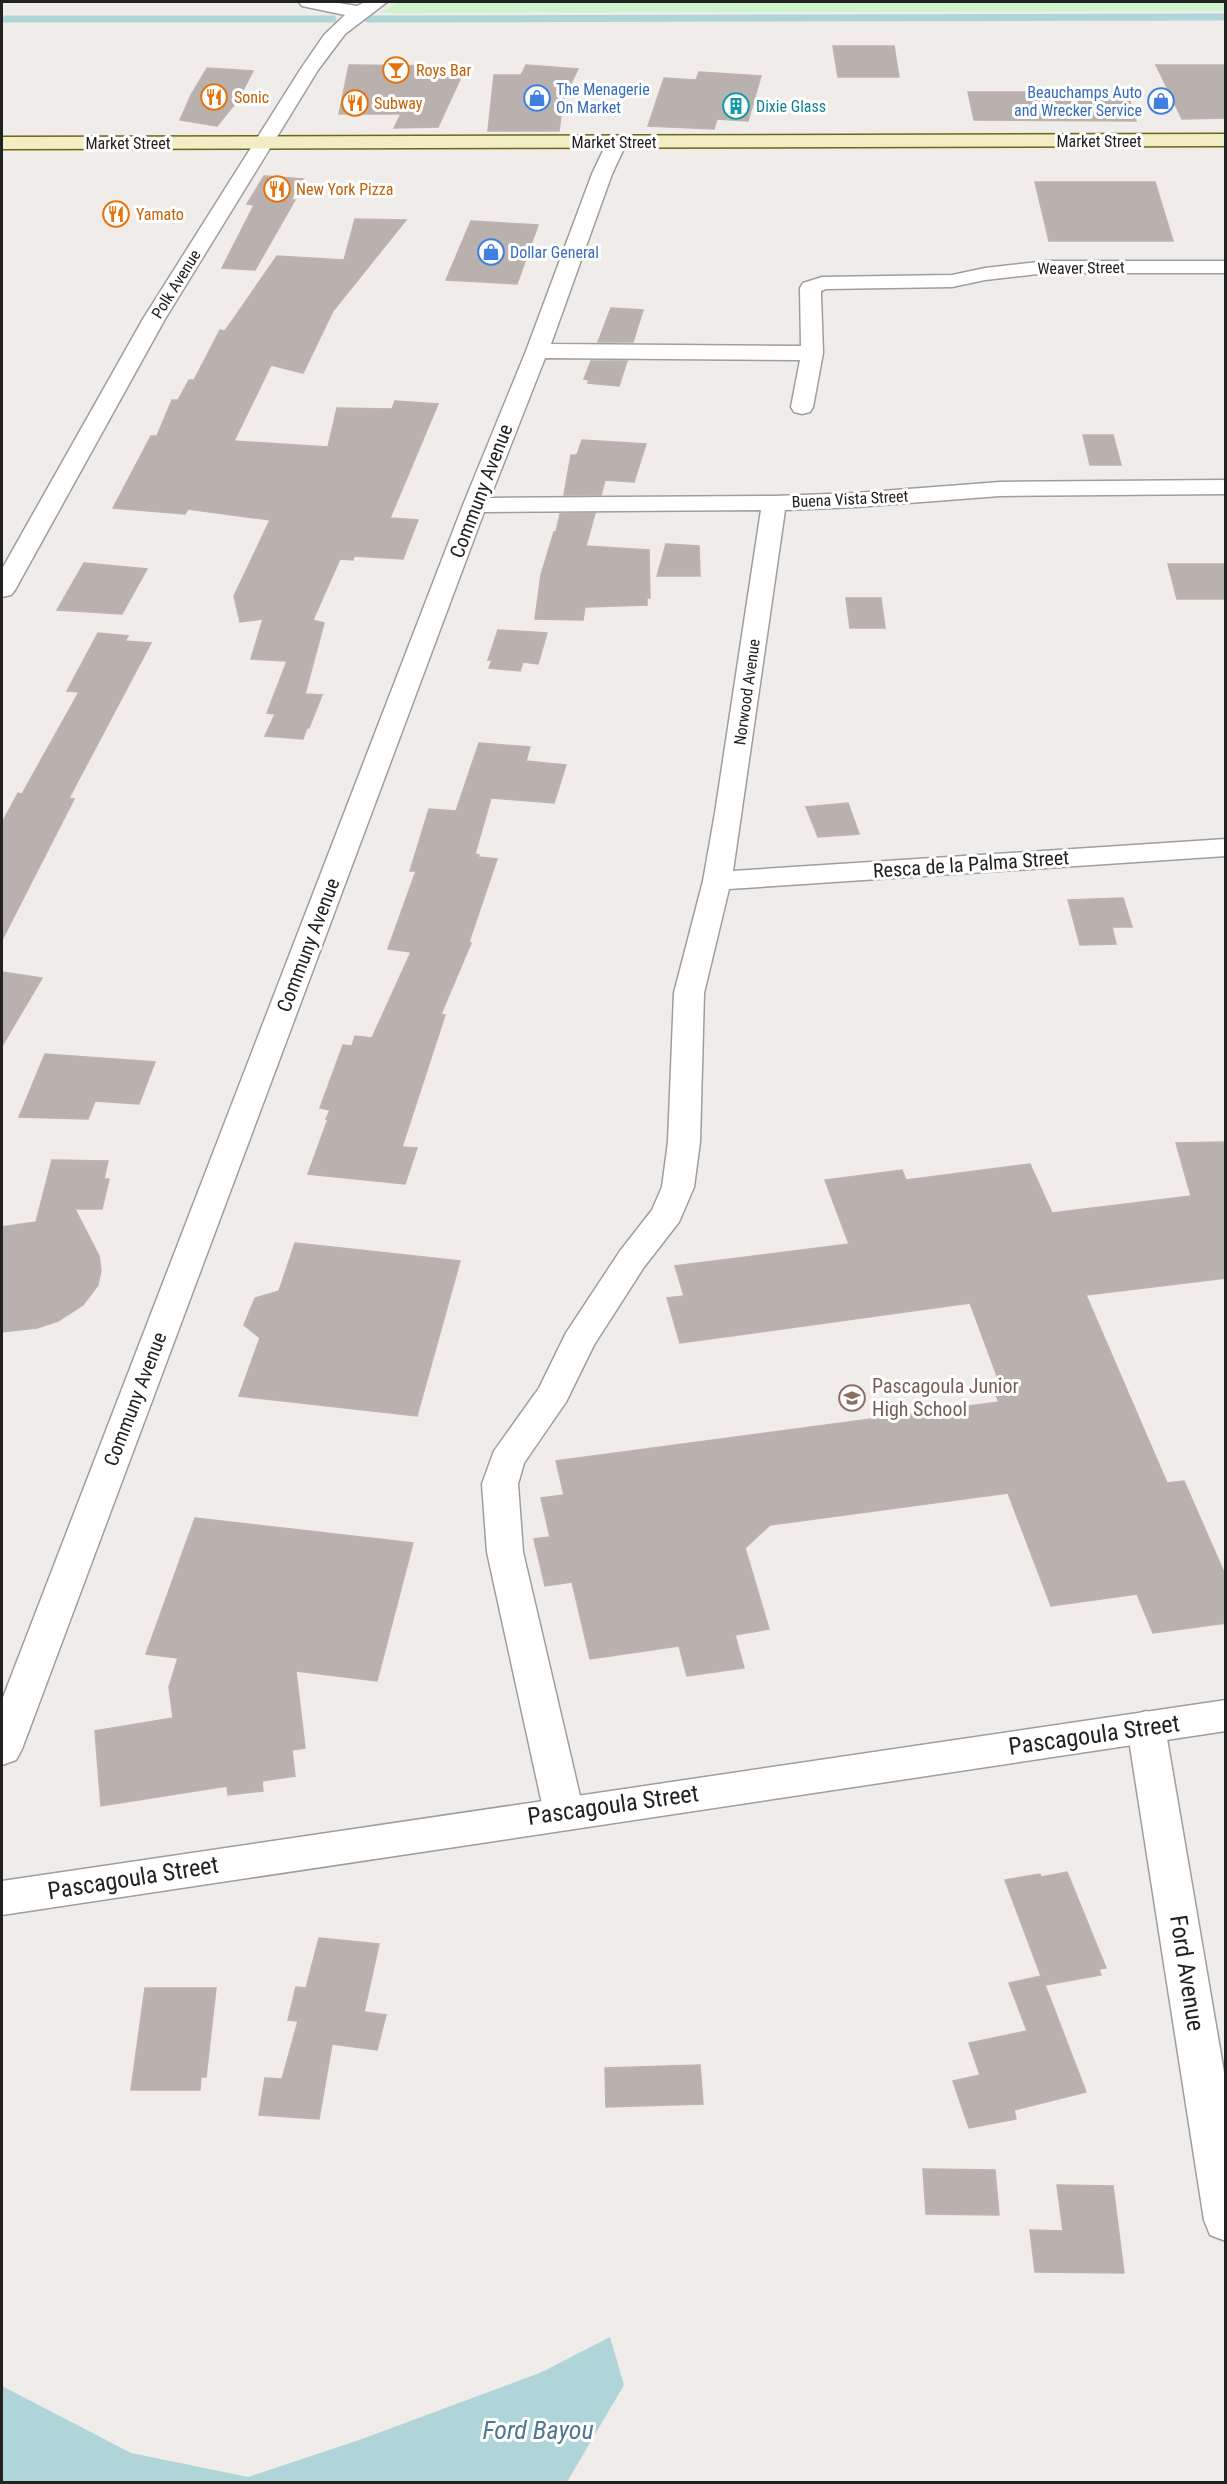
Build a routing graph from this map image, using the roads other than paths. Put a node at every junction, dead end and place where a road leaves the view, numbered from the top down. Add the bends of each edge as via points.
1 (308, 2) edge
2 (378, 2) edge
3 (357, 12) junction
4 (1226, 141) edge
5 (2, 143) edge
6 (614, 149) junction
7 (260, 150) junction
8 (1226, 154) edge
9 (2, 157) edge
10 (1226, 267) edge
11 (537, 351) junction
12 (812, 353) junction
13 (802, 407) dead end
14 (1226, 487) edge
15 (774, 503) junction
16 (474, 505) junction
17 (2, 590) edge
18 (1226, 847) edge
19 (717, 881) junction
20 (1226, 1715) edge
21 (1146, 1727) junction
22 (2, 1749) edge
23 (564, 1813) junction
24 (2, 1898) edge
25 (1226, 2220) edge

1 - 3 street
2 - 3 street, Polk Avenue
3 - 7 street, Polk Avenue via 325,46
4 - 6 main road, Market Street
5 - 7 main road, Market Street
6 - 7 main road, Market Street
6 - 8 main road, Market Street
6 - 11 street, Communy Avenue
7 - 9 main road, Market Street
7 - 17 street, Polk Avenue via 154,319
10 - 12 street, Weaver Street via 1047,267 937,281 822,283 811,288
11 - 12 street
11 - 16 street, Communy Avenue
12 - 13 street
14 - 15 street, Buena Vista Street via 1000,489
15 - 16 street, Buena Vista Street
15 - 19 street, Norwood Avenue
16 - 22 street, Communy Avenue
18 - 19 street, Resca de la Palma Street
19 - 23 street, Norwood Avenue via 689,993 684,1142 678,1186 667,1214 632,1258 578,1342 554,1393 507,1460 500,1484 505,1552
20 - 21 street, Pascagoula Street
21 - 23 street, Pascagoula Street
21 - 25 street, Ford Avenue
23 - 24 street, Pascagoula Street

